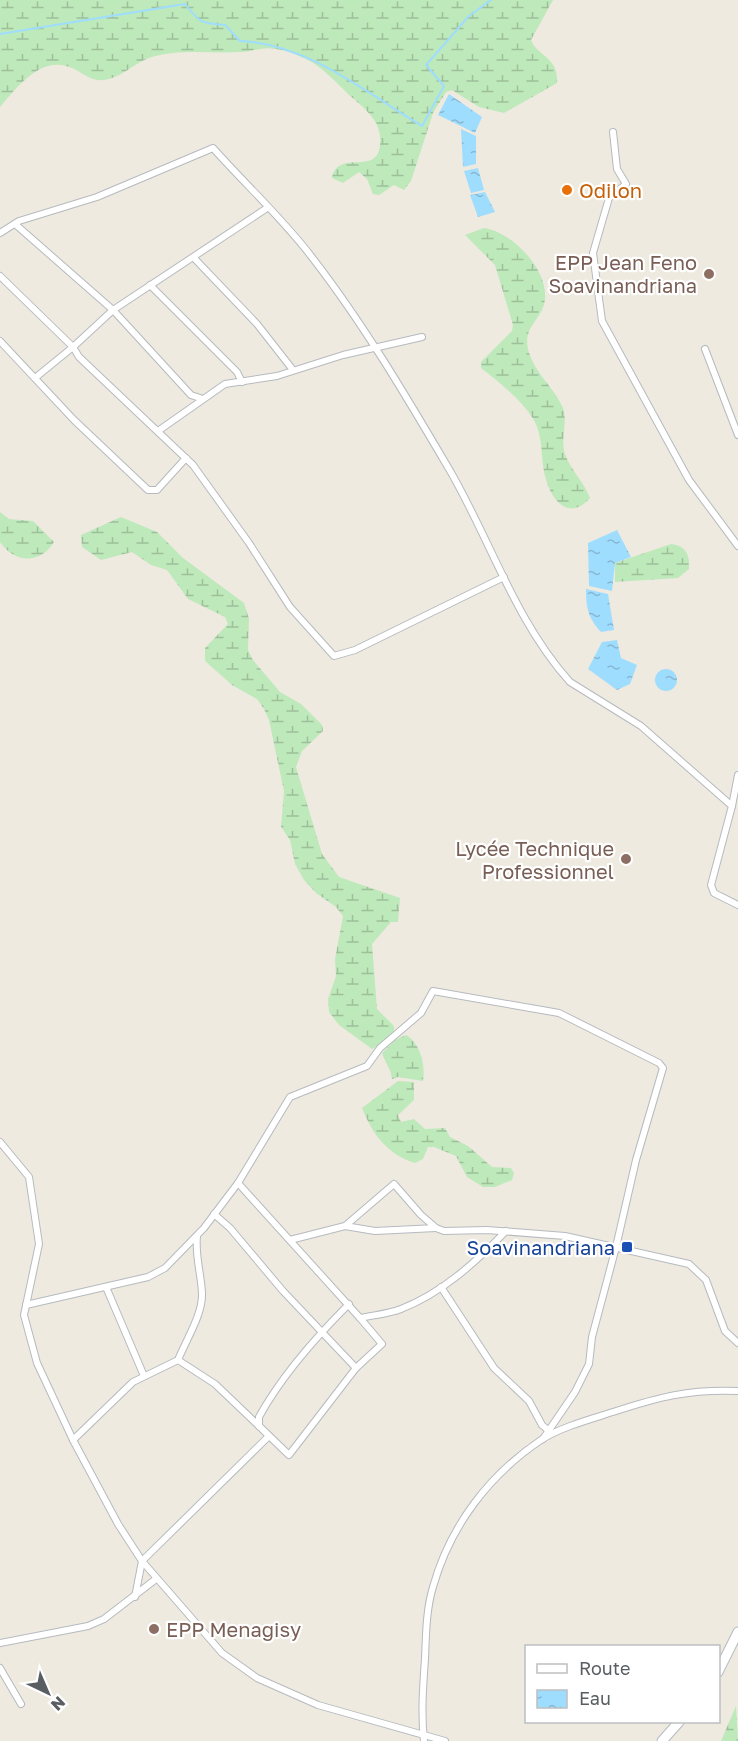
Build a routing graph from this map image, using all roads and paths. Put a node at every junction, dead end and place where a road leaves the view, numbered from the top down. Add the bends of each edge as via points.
1 (613, 132) dead end
2 (267, 208) junction
3 (15, 224) junction
4 (0, 232) edge
5 (194, 258) junction
6 (0, 276) edge
7 (150, 285) junction
8 (113, 310) junction
9 (422, 337) dead end
10 (0, 341) edge
11 (73, 347) junction
12 (376, 348) junction
13 (705, 349) dead end
14 (293, 370) junction
15 (35, 378) junction
16 (242, 382) junction
17 (203, 399) junction
18 (158, 430) junction
19 (738, 435) edge
20 (186, 458) junction
21 (738, 546) edge
22 (504, 577) junction
23 (738, 776) edge
24 (732, 806) junction
25 (738, 905) edge
26 (0, 1142) edge
27 (238, 1183) junction
28 (214, 1214) junction
29 (345, 1226) junction
30 (436, 1228) junction
31 (506, 1231) junction
32 (197, 1236) junction
33 (290, 1240) junction
34 (616, 1247) junction
35 (106, 1287) junction
36 (441, 1287) junction
37 (349, 1304) junction
38 (26, 1305) junction
39 (360, 1318) junction
40 (322, 1331) junction
41 (738, 1343) edge
42 (178, 1360) junction
43 (356, 1368) junction
44 (144, 1376) junction
45 (738, 1391) edge
46 (260, 1426) junction
47 (548, 1430) junction
48 (269, 1436) junction
49 (543, 1439) junction
50 (73, 1440) junction
51 (142, 1562) junction
52 (156, 1579) junction
53 (135, 1597) junction
54 (738, 1632) edge
55 (0, 1642) edge
56 (0, 1668) edge
57 (720, 1668) edge
58 (21, 1704) dead end
59 (678, 1723) edge
60 (423, 1733) junction
61 (424, 1741) edge
62 (445, 1741) edge
63 (662, 1741) edge

1 - 21 street via 618,169 626,184 609,198 593,253 602,321 689,480
2 - 3 street via 213,148 97,197
2 - 5 street
2 - 12 street via 310,254
3 - 4 street
3 - 8 street
5 - 7 street
5 - 14 street via 257,324
6 - 11 street
7 - 8 street
7 - 16 street via 237,372
8 - 11 street
8 - 17 street via 191,395
9 - 12 street
10 - 15 street
11 - 15 street
11 - 18 street
12 - 14 street
12 - 22 street via 451,472
13 - 19 street
14 - 16 street
15 - 20 street via 148,490 157,490
16 - 17 street via 225,384
17 - 18 street
18 - 20 street
20 - 22 street via 217,496 290,607 334,656 355,650
22 - 24 street via 536,635 570,682 641,726
23 - 24 street
24 - 25 street via 711,885 714,893
26 - 38 street via 29,1178 39,1244
27 - 28 street
27 - 33 street
27 - 34 street via 290,1097 367,1066 380,1048 421,1013 433,992 444,993 559,1013 663,1068
28 - 32 street
28 - 40 street
29 - 30 street via 375,1231
29 - 30 street via 394,1185
29 - 33 street
30 - 31 street
31 - 34 street via 565,1236
31 - 36 street via 477,1262
32 - 35 street via 165,1268 148,1277
32 - 42 street via 195,1254 201,1305
33 - 37 street
34 - 41 street via 689,1264 706,1280 722,1325
34 - 47 street via 592,1337 589,1364
35 - 38 street
35 - 44 street
36 - 39 street via 401,1309
36 - 47 street via 494,1368 529,1401
37 - 39 street
37 - 40 street
38 - 50 street via 24,1315 37,1364
39 - 43 street via 382,1344
40 - 43 street
40 - 46 street via 266,1406
42 - 44 street
42 - 46 street via 215,1384
43 - 48 street via 289,1455
44 - 50 street
45 - 49 street via 701,1389 662,1396
46 - 48 street
47 - 49 street
48 - 51 street
49 - 60 street via 495,1477 474,1501 443,1553 432,1589 427,1628
50 - 51 street
51 - 52 street
51 - 53 street
52 - 53 street
52 - 60 street via 222,1653 257,1678 318,1705
53 - 55 street via 88,1626
54 - 57 main road
56 - 58 street
59 - 63 main road
60 - 61 street
60 - 62 street

